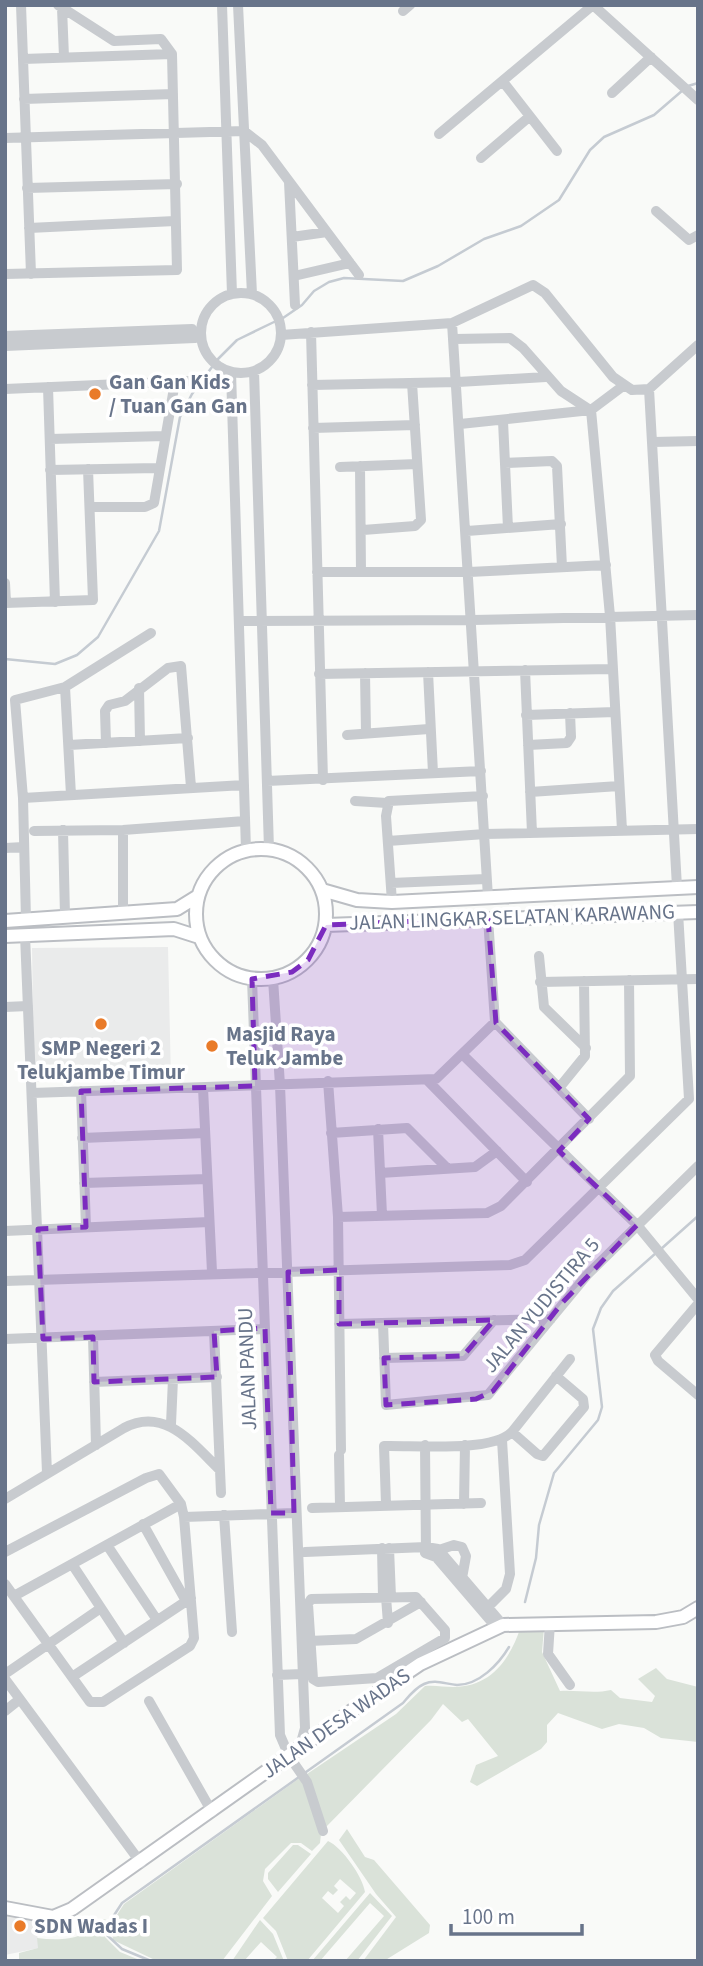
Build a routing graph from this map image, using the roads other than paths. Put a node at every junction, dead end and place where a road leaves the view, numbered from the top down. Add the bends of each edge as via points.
1 (21, 5) edge
2 (222, 5) edge
3 (238, 5) edge
4 (593, 5) edge
5 (60, 6) edge
6 (172, 54) junction
7 (64, 57) junction
8 (651, 57) junction
9 (23, 59) junction
10 (503, 83) junction
11 (612, 93) dead end
12 (173, 94) junction
13 (694, 96) edge
14 (24, 99) junction
15 (529, 117) junction
16 (225, 130) junction
17 (244, 131) junction
18 (175, 132) junction
19 (439, 134) dead end
20 (26, 137) junction
21 (5, 138) edge
22 (557, 151) dead end
23 (481, 158) dead end
24 (289, 182) junction
25 (177, 184) junction
26 (27, 188) junction
27 (656, 211) dead end
28 (175, 221) junction
29 (29, 228) junction
30 (327, 232) junction
31 (698, 235) edge
32 (292, 237) junction
33 (349, 262) junction
34 (5, 274) edge
35 (31, 274) junction
36 (359, 275) dead end
37 (294, 276) junction
38 (232, 294) junction
39 (251, 294) junction
40 (295, 305) dead end
41 (452, 323) junction
42 (311, 332) junction
43 (281, 335) junction
44 (5, 336) edge
45 (455, 339) junction
46 (698, 345) edge
47 (5, 346) edge
48 (231, 372) junction
49 (254, 372) junction
50 (546, 377) junction
51 (191, 381) dead end
52 (174, 382) junction
53 (458, 382) junction
54 (412, 383) junction
55 (312, 385) junction
56 (623, 386) junction
57 (48, 387) junction
58 (5, 389) edge
59 (649, 389) junction
60 (591, 410) junction
61 (503, 421) junction
62 (460, 424) junction
63 (415, 425) junction
64 (313, 429) junction
65 (165, 436) junction
66 (50, 439) junction
67 (698, 441) edge
68 (653, 442) junction
69 (505, 463) junction
70 (417, 464) junction
71 (360, 466) junction
72 (340, 467) dead end
73 (158, 468) junction
74 (89, 469) junction
75 (50, 470) junction
76 (90, 507) junction
77 (561, 524) junction
78 (508, 528) junction
79 (363, 530) junction
80 (467, 531) junction
81 (606, 565) junction
82 (562, 567) junction
83 (317, 572) junction
84 (361, 572) junction
85 (469, 572) junction
86 (5, 583) edge
87 (55, 602) junction
88 (6, 603) edge
89 (662, 615) junction
90 (698, 615) edge
91 (610, 616) junction
92 (261, 620) junction
93 (318, 620) junction
94 (473, 620) junction
95 (239, 621) junction
96 (151, 633) dead end
97 (613, 669) junction
98 (525, 670) junction
99 (475, 671) junction
100 (428, 672) junction
101 (365, 673) junction
102 (319, 674) junction
103 (65, 687) junction
104 (139, 688) junction
105 (15, 700) junction
106 (5, 706) edge
107 (615, 712) junction
108 (569, 713) junction
109 (526, 715) junction
110 (429, 729) junction
111 (366, 733) junction
112 (347, 735) dead end
113 (188, 738) junction
114 (140, 740) junction
115 (106, 743) junction
116 (69, 745) junction
117 (528, 745) junction
118 (481, 771) junction
119 (433, 773) junction
120 (323, 780) junction
121 (267, 782) junction
122 (244, 785) junction
123 (619, 786) junction
124 (191, 787) junction
125 (530, 792) junction
126 (71, 794) junction
127 (483, 796) junction
128 (23, 798) junction
129 (355, 801) dead end
130 (387, 803) junction
131 (245, 821) junction
132 (698, 829) edge
133 (63, 830) junction
134 (123, 830) junction
135 (622, 830) junction
136 (674, 830) junction
137 (34, 831) dead end
138 (532, 833) junction
139 (485, 834) junction
140 (388, 841) junction
141 (24, 847) junction
142 (5, 848) edge
143 (269, 849) junction
144 (246, 850) junction
145 (486, 879) junction
146 (391, 883) junction
147 (677, 887) junction
148 (698, 887) edge
149 (322, 890) junction
150 (198, 895) junction
151 (488, 898) junction
152 (392, 902) junction
153 (123, 912) junction
154 (678, 912) junction
155 (698, 912) edge
156 (65, 916) junction
157 (488, 918) junction
158 (26, 920) junction
159 (5, 921) edge
160 (326, 925) junction
161 (5, 936) edge
162 (25, 936) junction
163 (199, 937) junction
164 (539, 956) dead end
165 (252, 979) junction
166 (273, 979) junction
167 (682, 979) junction
168 (698, 979) edge
169 (629, 980) junction
170 (584, 981) junction
171 (540, 982) junction
172 (28, 1006) junction
173 (5, 1007) edge
174 (495, 1022) junction
175 (586, 1048) junction
176 (463, 1055) junction
177 (328, 1081) junction
178 (428, 1081) junction
179 (281, 1085) junction
180 (255, 1086) junction
181 (203, 1088) junction
182 (559, 1088) junction
183 (81, 1091) junction
184 (32, 1093) junction
185 (589, 1119) junction
186 (378, 1129) junction
187 (205, 1133) junction
188 (331, 1133) junction
189 (82, 1138) junction
190 (497, 1151) junction
191 (559, 1151) junction
192 (698, 1166) edge
193 (448, 1169) junction
194 (380, 1172) junction
195 (207, 1179) junction
196 (527, 1182) junction
197 (84, 1183) junction
198 (599, 1190) junction
199 (382, 1215) junction
200 (338, 1217) junction
201 (209, 1222) junction
202 (637, 1226) junction
203 (86, 1227) junction
204 (38, 1229) junction
205 (5, 1231) edge
206 (339, 1270) junction
207 (212, 1272) junction
208 (262, 1272) junction
209 (288, 1272) junction
210 (41, 1279) junction
211 (5, 1281) edge
212 (698, 1301) edge
213 (551, 1319) junction
214 (494, 1320) junction
215 (383, 1322) junction
216 (339, 1324) junction
217 (265, 1329) junction
218 (214, 1331) junction
219 (93, 1337) junction
220 (5, 1339) edge
221 (43, 1339) junction
222 (384, 1358) junction
223 (570, 1359) dead end
224 (556, 1376) junction
225 (217, 1377) junction
226 (173, 1379) junction
227 (94, 1382) junction
228 (698, 1395) edge
229 (171, 1424) junction
230 (512, 1432) junction
231 (502, 1440) junction
232 (96, 1445) junction
233 (425, 1445) junction
234 (465, 1445) junction
235 (220, 1470) junction
236 (47, 1474) junction
237 (221, 1493) dead end
238 (5, 1499) edge
239 (481, 1503) dead end
240 (181, 1504) junction
241 (386, 1504) junction
242 (426, 1504) junction
243 (464, 1504) junction
244 (340, 1506) junction
245 (312, 1508) dead end
246 (271, 1513) junction
247 (295, 1513) junction
248 (224, 1515) junction
249 (184, 1517) junction
250 (143, 1524) junction
251 (107, 1545) junction
252 (385, 1551) junction
253 (431, 1551) junction
254 (5, 1552) edge
255 (316, 1553) dead end
256 (72, 1564) junction
257 (460, 1578) junction
258 (5, 1584) edge
259 (15, 1596) junction
260 (387, 1597) junction
261 (189, 1600) junction
262 (421, 1602) junction
263 (101, 1608) junction
264 (486, 1608) junction
265 (698, 1608) edge
266 (156, 1620) junction
267 (388, 1623) junction
268 (550, 1623) junction
269 (499, 1626) junction
270 (232, 1632) dead end
271 (309, 1641) junction
272 (124, 1643) junction
273 (48, 1644) junction
274 (302, 1674) junction
275 (277, 1675) junction
276 (5, 1676) edge
277 (72, 1677) junction
278 (570, 1685) dead end
279 (20, 1699) junction
280 (149, 1701) dead end
281 (5, 1711) edge
282 (300, 1746) junction
283 (289, 1756) junction
284 (212, 1812) junction
285 (323, 1831) dead end
286 (141, 1863) junction
287 (5, 1908) edge

1 - 9 street
2 - 16 street
3 - 17 street
4 - 8 street
4 - 10 street
5 - 6 street via 109,39 161,39
5 - 7 street
6 - 7 street
6 - 12 street
7 - 9 street
8 - 11 street
8 - 13 street
9 - 14 street
10 - 15 street
10 - 19 street
12 - 14 street
12 - 18 street
14 - 20 street
15 - 22 street
15 - 23 street
16 - 17 street
16 - 18 street
16 - 38 street
17 - 24 street via 257,139
17 - 39 street
18 - 20 street
18 - 25 street
20 - 21 street
20 - 26 street
24 - 30 street
24 - 32 street
25 - 26 street
25 - 28 street
26 - 29 street
27 - 31 street via 689,240
28 - 29 street
28 - 35 street via 177,270
29 - 35 street
30 - 32 street
30 - 33 street
32 - 37 street
33 - 36 street
33 - 37 street
34 - 35 street
37 - 40 street
38 - 39 street
38 - 48 street via 211,306 201,328 212,360
39 - 43 street via 274,310
41 - 42 street
41 - 45 street
41 - 56 street via 536,285
42 - 43 street
42 - 55 street
43 - 49 street via 273,358
44 - 47 street via 192,328 193,341
45 - 50 street via 510,338
45 - 53 street
46 - 59 street
48 - 49 street
48 - 95 street
49 - 92 street
50 - 53 street
50 - 60 street
51 - 52 street
52 - 57 street
52 - 65 street
53 - 54 street
53 - 62 street
54 - 55 street
54 - 63 street
55 - 64 street
56 - 59 street
56 - 60 street
57 - 58 street
57 - 66 street
59 - 68 street
60 - 61 street
60 - 81 street
61 - 62 street
61 - 69 street
62 - 80 street
63 - 64 street
63 - 70 street
64 - 83 street
65 - 66 street
65 - 73 street
66 - 75 street
67 - 68 street
68 - 89 street
69 - 77 street via 556,464
69 - 78 street
70 - 71 street
70 - 79 street via 419,524
71 - 72 street
71 - 79 street
73 - 74 street
73 - 76 street via 154,503
74 - 75 street
74 - 76 street
75 - 87 street
76 - 87 street via 93,600
77 - 78 street
77 - 82 street
78 - 80 street
79 - 84 street
80 - 85 street
81 - 82 street
81 - 91 street
82 - 85 street
83 - 84 street
83 - 93 street
84 - 85 street
85 - 94 street
86 - 88 street
87 - 88 street
89 - 90 street
89 - 91 street
89 - 136 street
91 - 94 street
91 - 97 street
92 - 93 street
92 - 95 street
92 - 121 street
93 - 94 street
93 - 102 street
94 - 99 street
95 - 122 street
96 - 103 street
97 - 98 street
97 - 107 street
98 - 99 street
98 - 109 street
99 - 100 street
99 - 118 street
100 - 101 street
100 - 110 street
101 - 102 street
101 - 111 street
102 - 120 street
103 - 105 street
103 - 116 street
104 - 113 street via 168,668 183,667
104 - 114 street
104 - 115 street via 125,701 107,706
105 - 106 street
105 - 128 street
107 - 108 street
107 - 123 street
108 - 109 street
108 - 117 street via 567,743
109 - 117 street
110 - 111 street
110 - 119 street
111 - 112 street
113 - 114 street
113 - 124 street
114 - 115 street
115 - 116 street
116 - 126 street
117 - 125 street
118 - 119 street
118 - 127 street
119 - 120 street
120 - 121 street
121 - 143 street
122 - 124 street
122 - 131 street
123 - 125 street
123 - 135 street
124 - 126 street
125 - 138 street
126 - 128 street
127 - 130 street via 398,798
127 - 139 street
128 - 141 street
129 - 130 street
130 - 140 street
131 - 134 street
131 - 144 street
132 - 136 street
133 - 134 street
133 - 137 street
133 - 156 street
134 - 153 street
135 - 136 street
135 - 138 street
136 - 147 street
138 - 139 street
139 - 140 street
139 - 145 street
140 - 146 street
141 - 142 street
141 - 158 street
143 - 144 main road
143 - 149 main road via 303,864
144 - 150 main road via 215,867
145 - 146 street
145 - 151 street
146 - 152 street
147 - 148 main road, JALAN LINGKAR SELATAN KARAWANG
147 - 151 main road, JALAN LINGKAR SELATAN KARAWANG
149 - 152 main road, JALAN LINGKAR SELATAN KARAWANG via 358,900
149 - 160 main road
150 - 153 main road via 177,909
150 - 163 main road via 195,918
151 - 152 main road, JALAN LINGKAR SELATAN KARAWANG
153 - 156 main road
154 - 155 main road, JALAN LINGKAR SELATAN KARAWANG
154 - 157 main road, JALAN LINGKAR SELATAN KARAWANG
154 - 167 street
156 - 158 main road
157 - 160 main road, JALAN LINGKAR SELATAN KARAWANG
157 - 174 street
158 - 159 main road
160 - 166 main road via 308,960
161 - 162 main road
162 - 163 main road via 174,929
162 - 172 street
163 - 165 main road via 211,957 229,972
164 - 171 street
165 - 166 main road
165 - 180 street, JALAN PANDU
166 - 179 street, JALAN PANDU
167 - 168 street
167 - 169 street
167 - 198 street via 689,1099
169 - 170 street
169 - 185 street via 630,1076
170 - 171 street
170 - 175 street
171 - 175 street via 544,1007
172 - 173 street
172 - 184 street
174 - 176 street
174 - 182 street
175 - 182 street
176 - 178 street via 443,1075
176 - 191 street
177 - 178 street
177 - 179 street
177 - 188 street
178 - 190 street
179 - 180 street
179 - 209 street, JALAN PANDU
180 - 181 street
180 - 208 street, JALAN PANDU
181 - 183 street
181 - 187 street
182 - 185 street
183 - 184 street
183 - 189 street
184 - 204 street
185 - 191 street
186 - 188 street
186 - 193 street via 411,1130
186 - 194 street
187 - 189 street
187 - 195 street
188 - 200 street
189 - 197 street
190 - 193 street via 479,1166
190 - 196 street
191 - 196 street
191 - 198 street
192 - 202 street, JALAN YUDISTIRA 5
193 - 194 street
194 - 199 street
195 - 197 street
195 - 201 street
196 - 199 street via 487,1213
197 - 203 street
198 - 202 street
198 - 206 street via 518,1264
199 - 200 street
200 - 206 street
201 - 203 street
201 - 207 street
202 - 212 street
202 - 213 street, JALAN YUDISTIRA 5
203 - 204 street
204 - 205 street
204 - 210 street
206 - 209 street
206 - 216 street
207 - 208 street
207 - 210 street
208 - 209 street
208 - 217 street, JALAN PANDU
209 - 247 street, JALAN PANDU
210 - 211 street
210 - 221 street
212 - 228 street via 655,1355
213 - 214 street
213 - 222 street, JALAN YUDISTIRA 5 via 488,1395 476,1399 386,1405
214 - 215 street
214 - 222 street via 463,1356
215 - 216 street
215 - 222 street
216 - 244 street
217 - 218 street
217 - 246 street, JALAN PANDU
218 - 219 street
218 - 225 street
219 - 221 street
219 - 227 street
220 - 221 street
221 - 236 street
223 - 224 street
224 - 230 street
224 - 230 street via 579,1394 584,1407 544,1456
225 - 226 street
225 - 235 street
226 - 227 street
226 - 229 street
227 - 232 street
229 - 232 street via 135,1423
229 - 235 street
230 - 231 street
231 - 234 street
231 - 264 street via 510,1574 506,1589
232 - 236 street
233 - 234 street
233 - 241 street via 384,1446
233 - 242 street
234 - 243 street
235 - 237 street
236 - 238 street
239 - 243 street
240 - 249 street
240 - 250 street
240 - 254 street via 156,1474
241 - 242 street
241 - 244 street
242 - 243 street
242 - 253 street
244 - 245 street
246 - 247 street
246 - 248 street
246 - 275 street, JALAN PANDU
247 - 274 street, JALAN PANDU
248 - 249 street
248 - 270 street
249 - 261 street
250 - 251 street
250 - 261 street
251 - 256 street
251 - 266 street
252 - 253 street
252 - 255 street
252 - 260 street
253 - 257 street
253 - 257 street via 462,1547 466,1556
256 - 259 street
256 - 263 street
257 - 264 street
258 - 259 street
259 - 273 street
260 - 262 street via 412,1596
260 - 267 street
260 - 271 street via 311,1599
261 - 266 street
261 - 277 street via 194,1638 190,1646 98,1704 90,1702
262 - 267 street
262 - 271 street via 447,1635 377,1678 314,1681
263 - 272 street
263 - 273 street
264 - 269 street
265 - 268 main road, JALAN DESA WADAS via 672,1620
266 - 272 street
267 - 271 street via 356,1639
268 - 269 main road, JALAN DESA WADAS
268 - 278 street via 548,1654
269 - 282 main road, JALAN DESA WADAS via 420,1664
272 - 277 street
273 - 276 street
273 - 277 street
274 - 275 street
274 - 282 street, JALAN PANDU via 305,1728
275 - 283 street, JALAN PANDU via 280,1735
276 - 279 street
279 - 281 street
279 - 286 street
280 - 284 street
282 - 283 main road, JALAN DESA WADAS
283 - 284 main road, JALAN DESA WADAS
283 - 285 street, JALAN PANDU via 305,1779
284 - 286 main road, JALAN DESA WADAS
286 - 287 main road, JALAN DESA WADAS via 62,1914 43,1916

